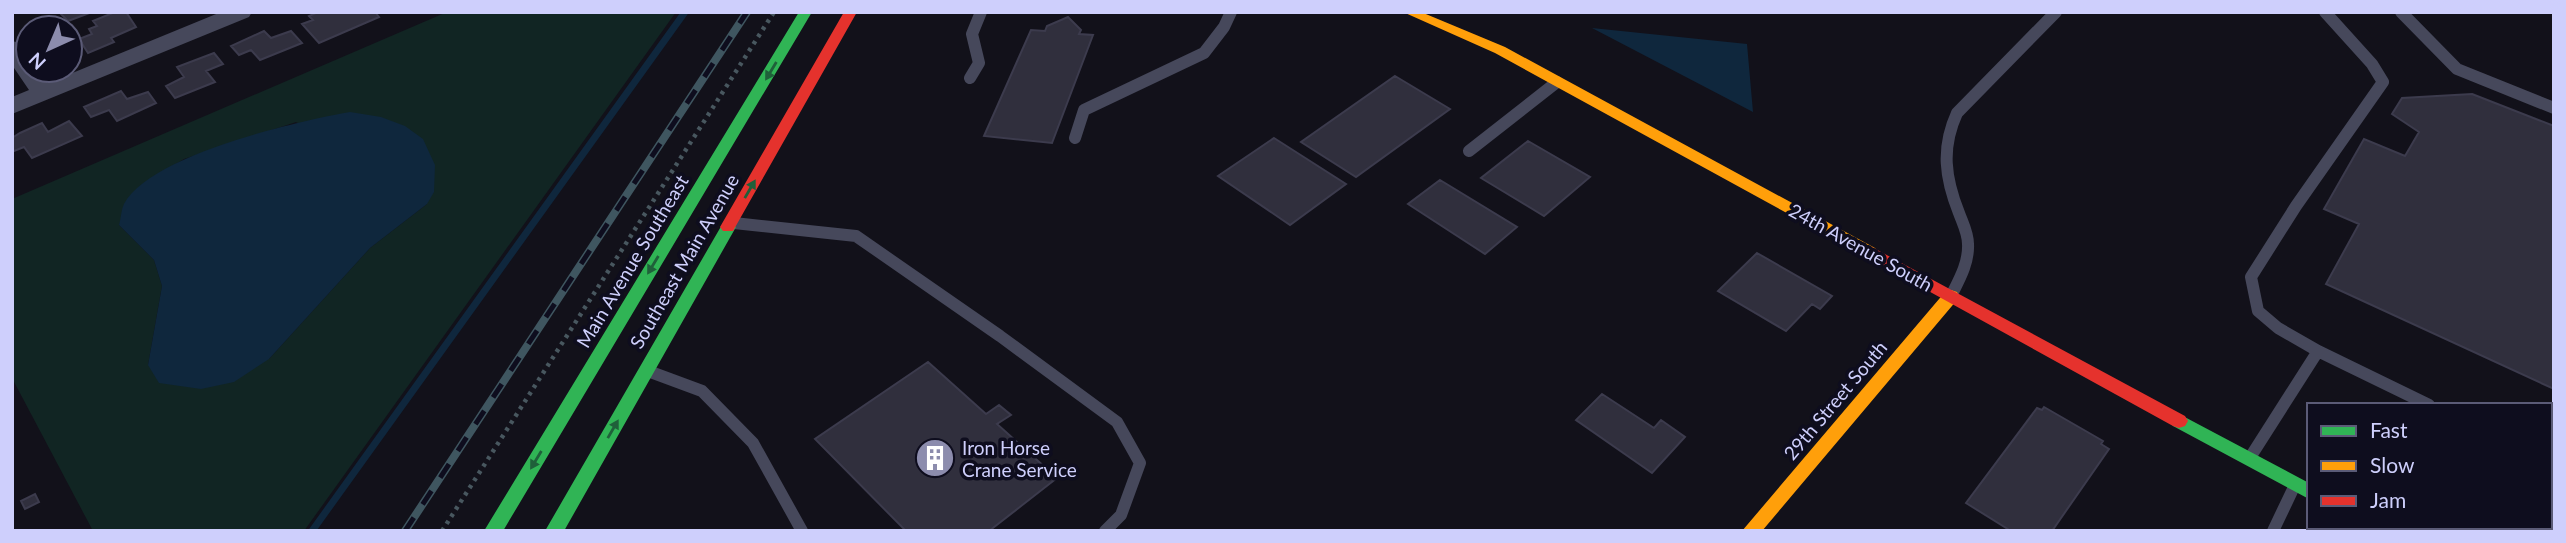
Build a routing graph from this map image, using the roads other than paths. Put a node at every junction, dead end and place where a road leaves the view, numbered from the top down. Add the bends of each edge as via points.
1 (241, 12) edge
2 (806, 12) edge
3 (851, 12) edge
4 (981, 12) edge
5 (1231, 12) edge
6 (1409, 12) edge
7 (2056, 12) edge
8 (2325, 12) edge
9 (2401, 12) edge
10 (12, 48) edge
11 (970, 78) dead end
12 (1558, 82) junction
13 (43, 93) junction
14 (12, 106) edge
15 (2554, 108) edge
16 (1074, 138) dead end
17 (1469, 151) dead end
18 (731, 223) junction
19 (1951, 296) junction
20 (2318, 351) junction
21 (646, 370) junction
22 (2425, 403) edge
23 (2249, 459) junction
24 (2302, 488) edge
25 (493, 531) edge
26 (554, 531) edge
27 (802, 531) edge
28 (1105, 531) edge
29 (1751, 531) edge
30 (2273, 531) edge

1 - 13 street
2 -> 25 main road, Main Avenue Southeast
18 -> 3 main road, Southeast Main Avenue
4 - 11 lane via 972,34 979,63
5 - 16 lane via 1205,53 1084,110
6 - 12 main road, 24th Avenue South via 1500,50
7 - 19 lane via 1957,113 1947,131 1943,155 1948,183 1968,238 1968,259
8 - 20 lane via 2383,82 2251,277 2258,311
9 - 15 lane via 2457,69
10 - 13 street
12 - 17 lane
12 - 19 main road, 24th Avenue South
13 - 14 street
18 - 21 main road, Southeast Main Avenue
18 - 28 lane via 856,236 1117,422 1140,463 1121,515
19 - 23 main road, 24th Avenue South
19 - 29 main road, 29th Street South
20 - 22 lane
20 - 23 lane
26 -> 21 main road, Southeast Main Avenue
21 - 27 lane via 702,391 753,443
23 - 24 main road, 24th Avenue South
24 - 30 lane

